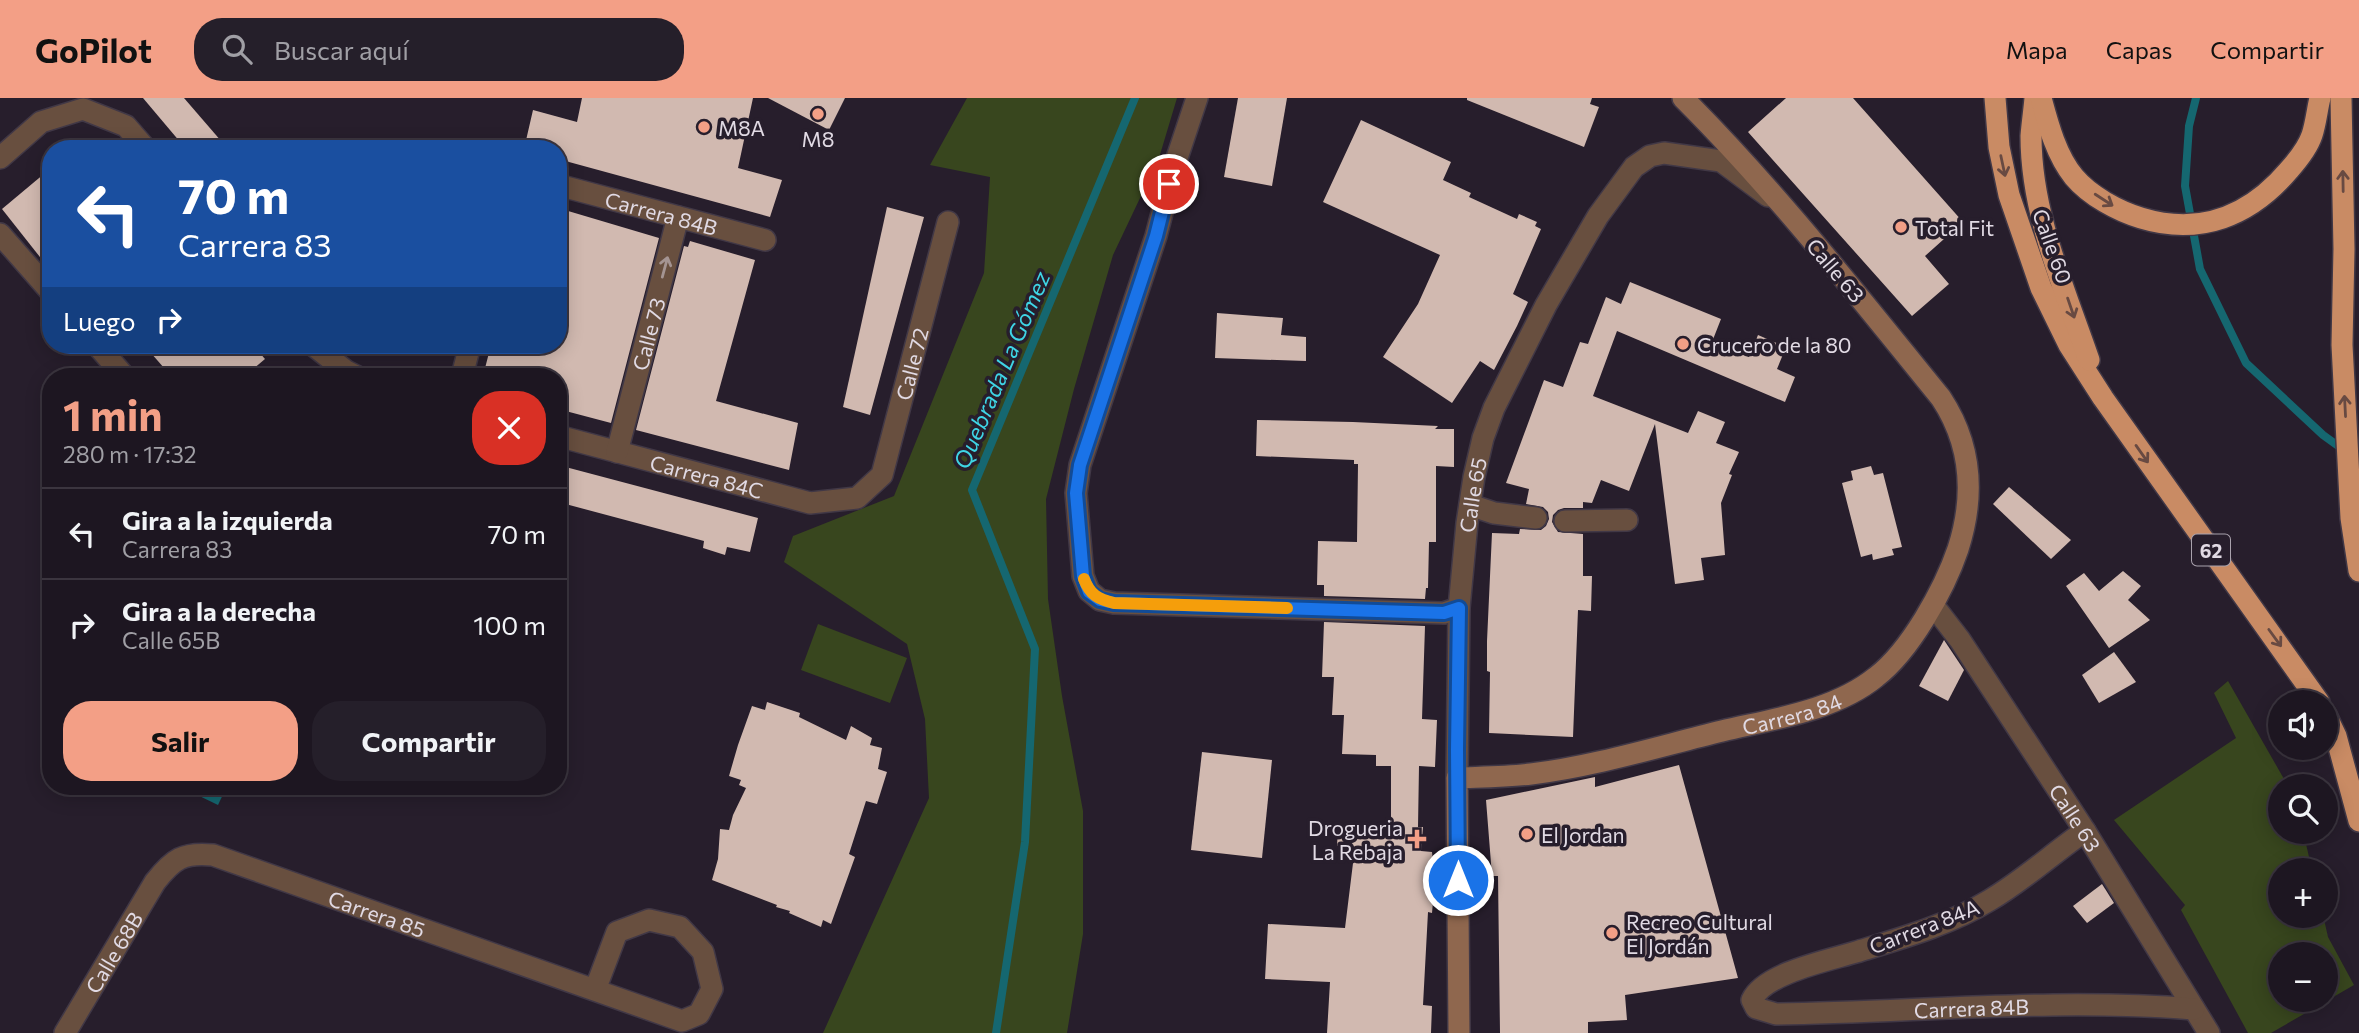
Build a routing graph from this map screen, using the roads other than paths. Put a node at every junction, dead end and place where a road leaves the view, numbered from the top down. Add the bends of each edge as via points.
1 (1197, 98) edge
2 (1683, 98) edge
3 (1995, 98) edge
4 (2035, 98) edge
5 (2041, 98) edge
6 (2320, 98) edge
7 (2341, 98) edge
8 (138, 140) edge
9 (0, 158) edge
10 (567, 187) edge
11 (1783, 207) junction
12 (678, 217) junction
13 (948, 222) dead end
14 (0, 234) edge
15 (765, 240) dead end
16 (42, 282) edge
17 (105, 354) edge
18 (325, 354) edge
19 (117, 368) edge
20 (343, 368) edge
21 (2103, 398) junction
22 (567, 438) edge
23 (617, 452) junction
24 (1967, 457) joint
25 (857, 498) joint
26 (1470, 505) junction
27 (1536, 518) dead end
28 (1627, 520) dead end
29 (1565, 521) dead end
30 (2359, 571) edge
31 (1933, 605) junction
32 (1459, 608) junction
33 (2310, 690) edge
34 (2338, 743) edge
35 (1457, 778) junction
36 (2359, 821) edge
37 (2085, 831) junction
38 (162, 872) joint
39 (594, 990) junction
40 (1752, 1000) joint
41 (2194, 1009) junction
42 (65, 1033) edge
43 (1459, 1033) edge
44 (2209, 1033) edge

1 - 32 street via 1080,465 1076,493 1083,576 1089,592 1114,603 1444,613
2 - 11 main road, Calle 63
3 -> 21 highway, Calle 60 / 62 via 2009,195 2041,288 2069,345
4 -> 21 highway via 2031,135 2039,205
5 -> 6 highway via 2050,129 2074,177 2125,213 2184,226 2216,221 2247,208 2274,188 2312,136
30 -> 7 highway via 2351,518 2342,345
8 - 9 street via 126,126 83,109 41,122
10 - 12 street, Carrera 84B
11 - 24 main road, Calle 63 via 1941,398 1957,425
11 - 26 street, Calle 65 via 1721,161 1664,153 1634,167 1577,247 1494,408
12 - 15 street, Carrera 84B
23 -> 12 street, Calle 73
13 - 25 street, Calle 72 via 882,475
14 - 16 street
17 - 19 street
18 - 20 street
21 -> 33 highway, 62
22 - 23 street, Carrera 84C
23 - 25 street, Carrera 84C via 810,503
24 - 31 main road, Carrera 84 via 1970,489 1963,531
26 - 27 street
26 - 32 street, Calle 65
28 - 29 street
31 - 35 main road, Carrera 84 via 1878,676 1813,708 1578,765 1531,774
31 - 37 street, Calle 63
32 - 35 street, Calle 65
34 - 36 highway
35 - 43 main road, Calle 65
37 - 40 street, Carrera 84A via 2003,892 1955,919 1790,972 1755,993
37 - 41 street, Calle 63
38 - 39 street, Carrera 85 via 190,854 213,855
38 - 42 street, Calle 68B
39 - 39 street, Carrera 85 via 617,932 649,920 680,927 703,952 712,989 699,1014 681,1021
40 - 41 street, Carrera 84B via 1756,1008 1776,1014 2039,1004
41 - 44 street, Calle 63

